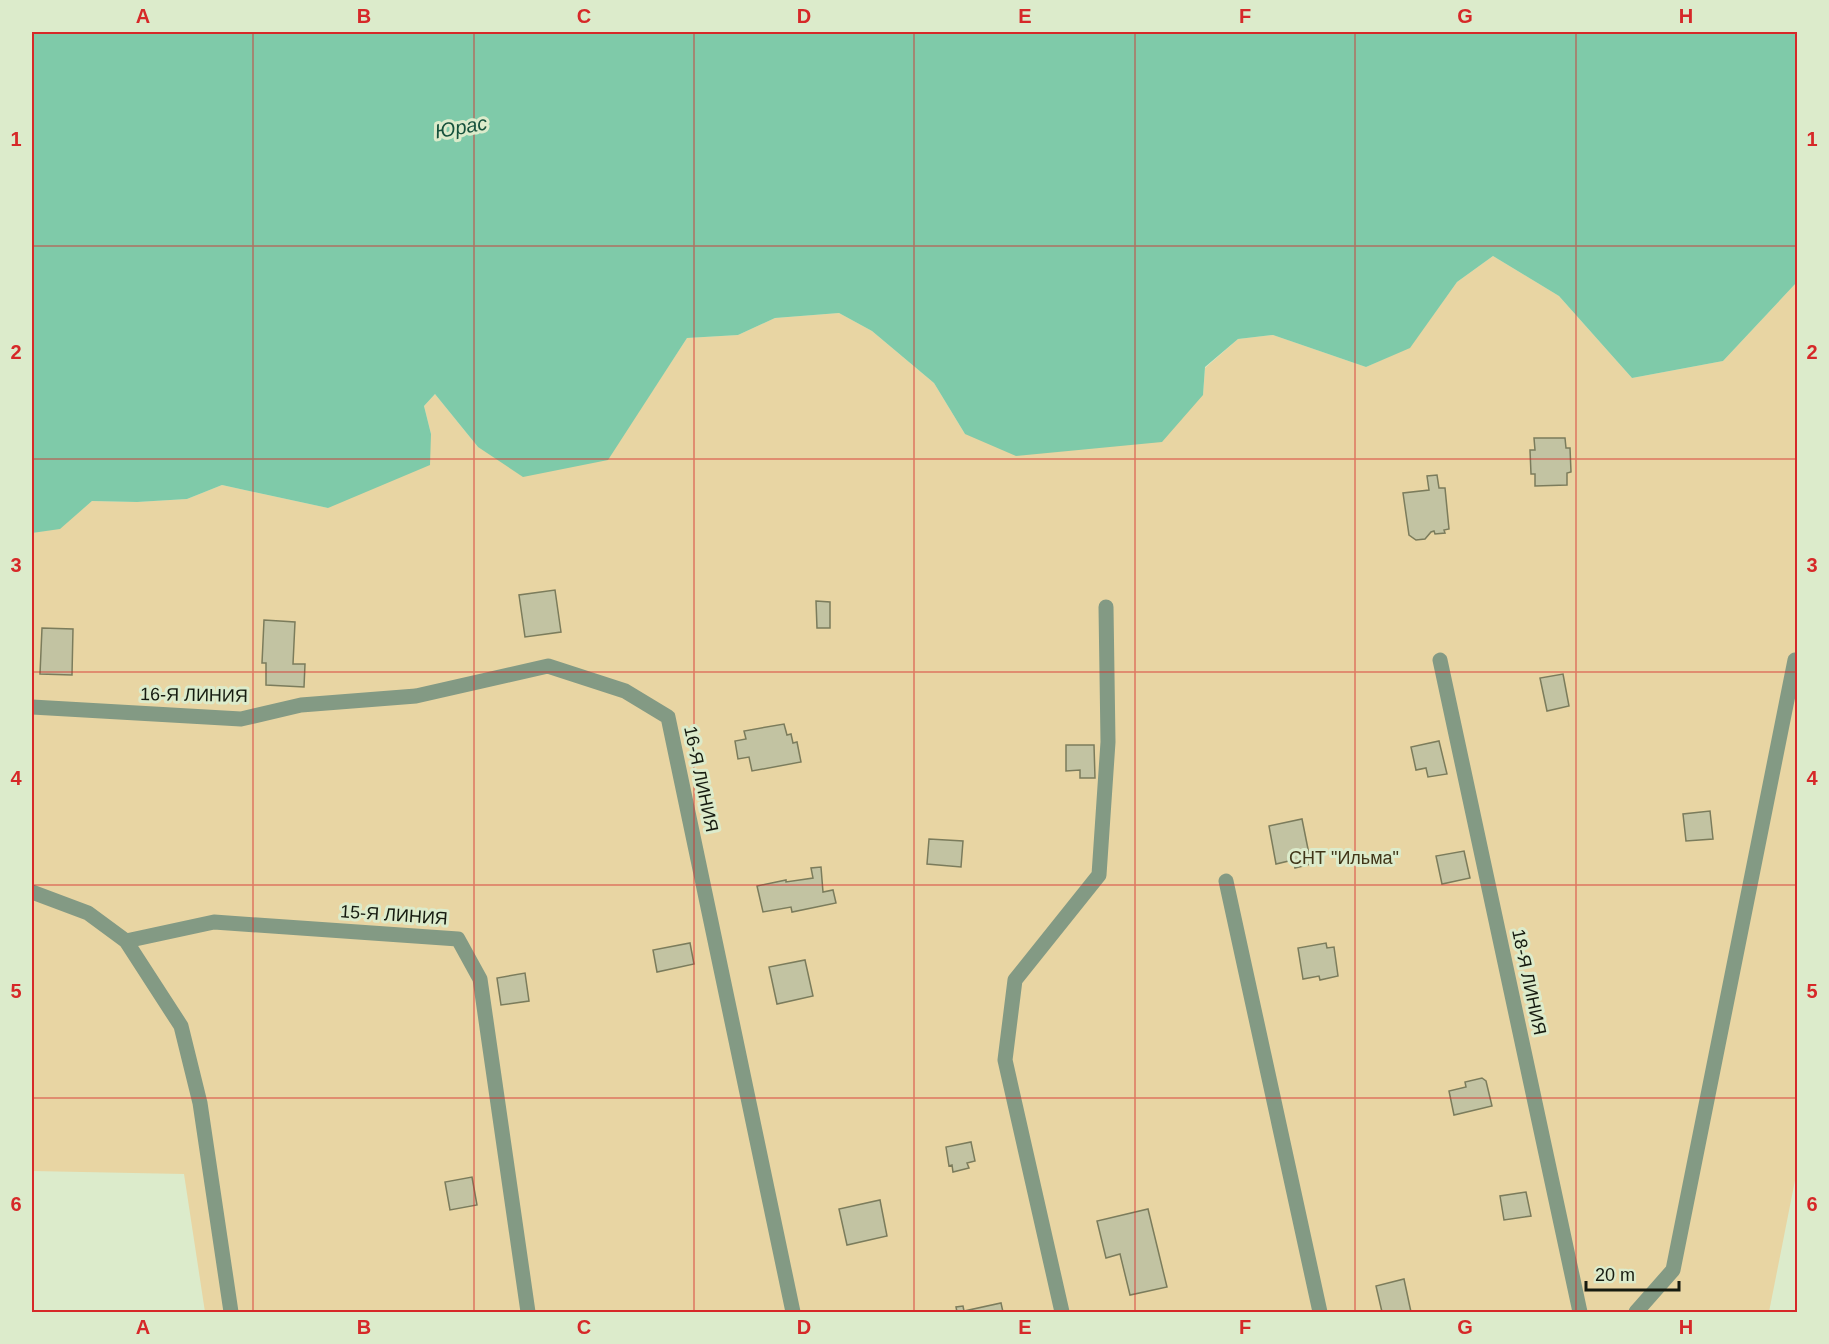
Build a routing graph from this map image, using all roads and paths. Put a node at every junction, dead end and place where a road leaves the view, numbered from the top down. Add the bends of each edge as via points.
1 (1106, 607) dead end
2 (1440, 660) dead end
3 (1795, 660) dead end
4 (32, 707) edge
5 (1226, 881) dead end
6 (32, 892) edge
7 (126, 941) junction
8 (231, 1312) edge
9 (528, 1312) edge
10 (793, 1312) edge
11 (1062, 1312) edge
12 (1320, 1312) edge
13 (1580, 1312) edge
14 (1636, 1312) edge

1 - 11 street via 1108,742 1099,875 1015,980 1005,1060
2 - 13 street, 18-Я ЛИНИЯ
3 - 14 street via 1673,1270
4 - 10 street, 16-Я ЛИНИЯ via 241,719 301,705 416,696 548,666 625,691 668,717
5 - 12 street
6 - 7 street via 88,913
7 - 8 street via 181,1026 200,1103
7 - 9 street, 15-Я ЛИНИЯ via 214,922 458,939 480,979

